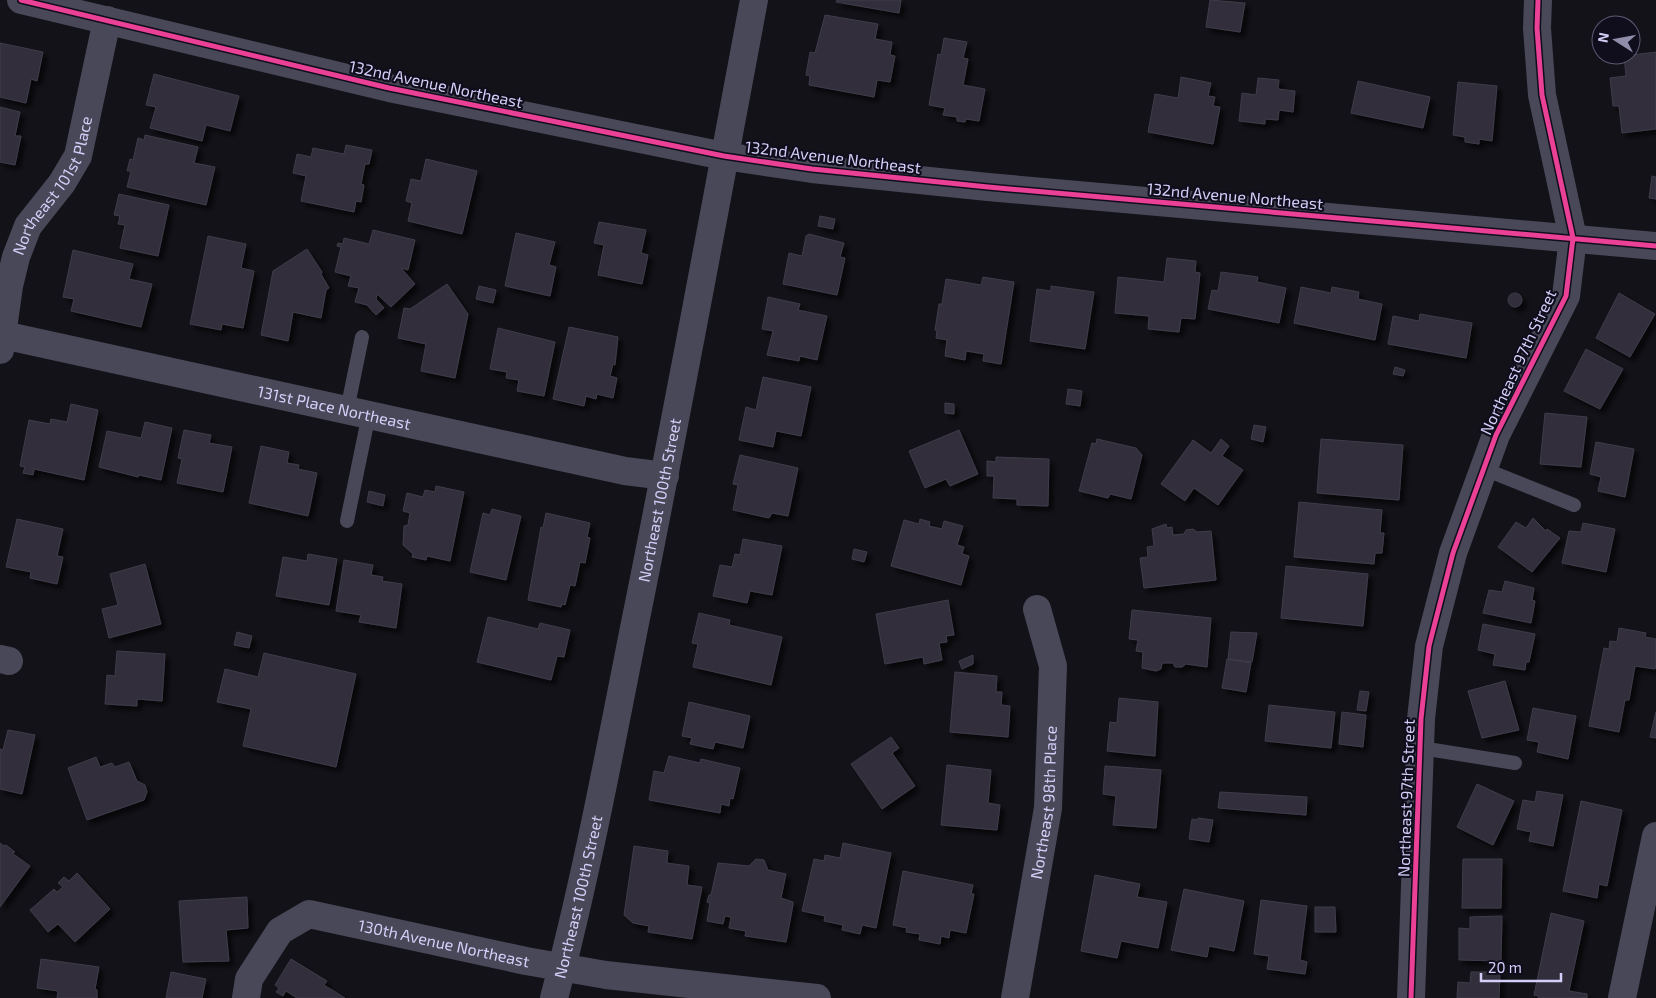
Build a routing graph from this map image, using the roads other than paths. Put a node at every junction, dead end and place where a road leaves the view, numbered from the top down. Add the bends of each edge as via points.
1 (21, 0) edge
2 (754, 0) edge
3 (1538, 0) edge
4 (107, 20) junction
5 (724, 156) junction
6 (1573, 238) junction
7 (1656, 246) edge
8 (362, 336) dead end
9 (2, 342) edge
10 (358, 412) junction
11 (1484, 469) junction
12 (664, 476) junction
13 (1574, 505) dead end
14 (347, 521) dead end
15 (1037, 609) dead end
16 (1421, 748) junction
17 (1515, 763) dead end
18 (1656, 836) edge
19 (562, 968) junction
20 (246, 998) edge
21 (554, 998) edge
22 (817, 998) edge
23 (1015, 998) edge
24 (1411, 998) edge
25 (1622, 998) edge

1 - 4 street, 132nd Avenue Northeast
2 - 5 street, Northeast 100th Street
3 - 6 street, Northeast 97th Street via 1542,95
4 - 5 street, 132nd Avenue Northeast via 389,88
4 - 9 street, Northeast 101st Place via 78,156 62,183 28,226 9,286
5 - 6 street, 132nd Avenue Northeast via 812,169 988,187
5 - 12 street, Northeast 100th Street
6 - 7 street, 132nd Avenue Northeast
6 - 11 street, Northeast 97th Street via 1566,296 1496,435
8 - 10 lane
9 - 10 street, 131st Place Northeast
10 - 12 street, 131st Place Northeast via 625,472
10 - 14 lane
11 - 13 lane
11 - 16 street, Northeast 97th Street via 1453,553 1429,646
12 - 19 street, Northeast 100th Street via 586,867
15 - 23 street, Northeast 98th Place via 1053,666 1048,808
16 - 17 lane
16 - 24 street, Northeast 97th Street
18 - 25 street
19 - 20 street, 130th Avenue Northeast via 309,914 280,931 250,979
19 - 21 street, Northeast 100th Street
19 - 22 street, 130th Avenue Northeast

